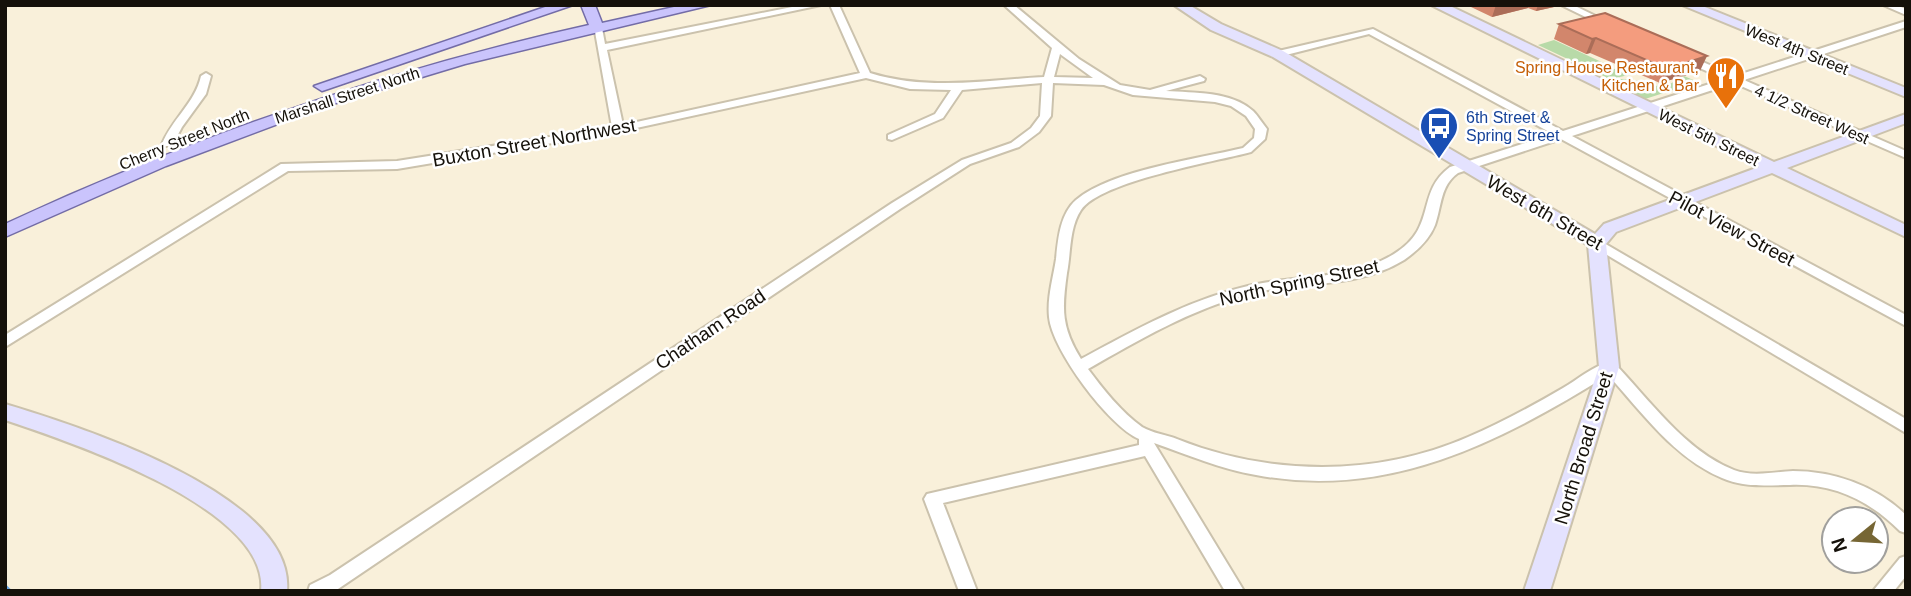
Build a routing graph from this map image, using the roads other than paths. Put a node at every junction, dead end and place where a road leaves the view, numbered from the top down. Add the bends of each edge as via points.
1 (566, 5) edge
2 (588, 5) edge
3 (594, 5) edge
4 (704, 5) edge
5 (817, 5) edge
6 (834, 5) edge
7 (1008, 5) edge
8 (1180, 5) edge
9 (1437, 5) edge
10 (1565, 5) edge
11 (1688, 5) edge
12 (1887, 5) edge
13 (1906, 12) edge
14 (1906, 24) edge
15 (1611, 26) edge
16 (597, 28) junction
17 (1058, 45) junction
18 (601, 48) junction
19 (1674, 53) edge
20 (1278, 54) junction
21 (1812, 55) junction
22 (866, 75) junction
23 (206, 76) dead end
24 (1200, 79) dead end
25 (1734, 79) junction
26 (1048, 80) junction
27 (1106, 82) junction
28 (958, 88) junction
29 (1906, 93) edge
30 (1152, 94) junction
31 (1647, 106) junction
32 (1906, 118) edge
33 (618, 129) junction
34 (1559, 135) junction
35 (1860, 135) junction
36 (892, 137) dead end
37 (170, 139) junction
38 (1906, 155) edge
39 (1465, 166) junction
40 (1773, 168) junction
41 (1683, 201) junction
42 (5, 218) edge
43 (5, 231) edge
44 (1906, 232) edge
45 (1597, 243) junction
46 (1906, 321) edge
47 (5, 342) edge
48 (1079, 367) junction
49 (1609, 367) junction
50 (5, 412) edge
51 (1906, 427) edge
52 (1144, 442) junction
53 (1906, 526) edge
54 (1906, 563) edge
55 (274, 591) edge
56 (317, 591) edge
57 (968, 591) edge
58 (1235, 591) edge
59 (1537, 591) edge
60 (1882, 591) edge

1 - 37 main road, Cherry Street North
2 - 16 main road
3 - 16 main road
4 - 16 main road, Marshall Street North
5 - 18 street
6 - 22 street
7 - 17 street
8 - 20 main road, West 6th Street via 1216,27
9 - 31 main road, West 5th Street
10 - 15 street
11 - 21 main road, West 4th Street
12 - 13 street
14 - 21 street, North Spring Street
16 - 18 street
16 - 43 main road, Marshall Street North via 445,64 307,106 155,164
17 - 26 street, Chatham Road
17 - 27 street
18 - 33 street
19 - 25 street, 4 1/2 Street West
20 - 34 street, Pilot View Street via 1370,31
20 - 39 main road, West 6th Street
21 - 25 street, North Spring Street
21 - 29 main road, West 4th Street
22 - 28 street, Buxton Street Northwest via 903,85
22 - 33 street, Buxton Street Northwest
23 - 37 street via 205,90
24 - 30 street
25 - 31 street, North Spring Street
25 - 35 street, 4 1/2 Street West
26 - 27 street, Buxton Street Northwest
26 - 28 street, Buxton Street Northwest
26 - 56 street, Chatham Road via 1045,116 1024,139 966,162 897,206
27 - 30 street
28 - 36 street via 939,116
30 - 48 street via 1232,103 1253,116 1261,134 1247,149 1111,187 1078,206 1068,228 1055,313
31 - 34 street, North Spring Street
31 - 40 main road, West 5th Street
32 - 35 main road
33 - 47 street, Buxton Street Northwest via 397,165 285,167
34 - 39 street, North Spring Street
34 - 41 street, Pilot View Street
35 - 38 street, 4 1/2 Street West
35 - 40 main road
37 - 42 main road, Cherry Street North
39 - 45 main road, West 6th Street
39 - 48 street, North Spring Street via 1448,173 1438,187 1425,234 1388,263 1354,274 1272,285 1212,300 1156,323
40 - 41 main road
40 - 44 main road, West 5th Street
41 - 45 main road via 1610,228
41 - 46 street, Pilot View Street
45 - 49 main road, North Broad Street
45 - 51 street, West 6th Street
48 - 52 street
49 - 52 street via 1463,449 1363,471 1255,470
49 - 53 street via 1699,457 1722,472 1740,478 1802,478 1837,484 1876,501
49 - 59 main road, North Broad Street
50 - 55 main road via 139,458 199,491 259,542 272,560
52 - 57 street via 933,499
52 - 58 street
54 - 60 street

